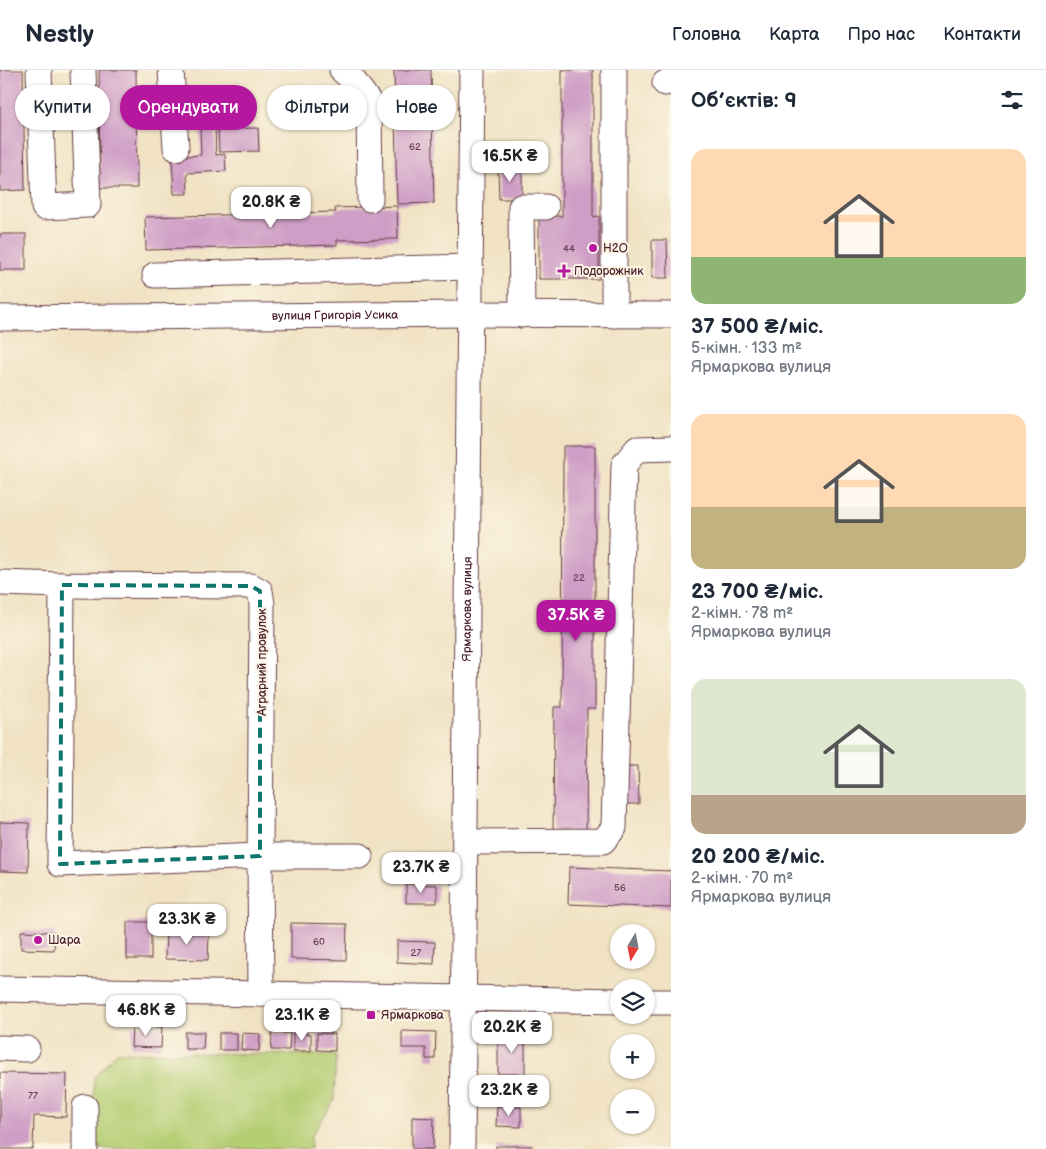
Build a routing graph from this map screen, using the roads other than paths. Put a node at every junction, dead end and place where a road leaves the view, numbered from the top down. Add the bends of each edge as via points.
1 (39, 70) edge
2 (83, 70) edge
3 (171, 70) edge
4 (342, 70) edge
5 (472, 70) edge
6 (614, 70) edge
7 (176, 148) dead end
8 (370, 199) dead end
9 (546, 207) dead end
10 (470, 268) junction
11 (155, 275) dead end
12 (470, 314) junction
13 (522, 314) junction
14 (614, 315) junction
15 (671, 315) edge
16 (0, 318) edge
17 (671, 448) edge
18 (0, 583) edge
19 (62, 584) junction
20 (465, 842) junction
21 (260, 856) junction
22 (360, 856) dead end
23 (0, 989) edge
24 (261, 994) junction
25 (463, 998) junction
26 (610, 1001) edge
27 (655, 1002) edge
28 (671, 1002) edge
29 (0, 1048) edge
30 (27, 1049) dead end
31 (85, 1107) dead end
32 (85, 1149) edge
33 (462, 1149) edge

1 - 2 street via 44,207 88,205
3 - 7 street
4 - 8 street via 369,102
5 - 10 street, Ярмаркова вулиця
6 - 14 street
9 - 13 street via 521,208
10 - 11 street
10 - 12 street, Ярмаркова вулиця
12 - 13 street, вулиця Григорія Усика
12 - 16 street, вулиця Григорія Усика
12 - 20 street, Ярмаркова вулиця
13 - 14 street, вулиця Григорія Усика
14 - 15 street, вулиця Григорія Усика
17 - 20 street via 637,449 624,465 614,828 603,841
18 - 19 street, Аграрний провулок
19 - 21 street, Аграрний провулок via 251,586 260,591
19 - 21 street via 60,864
20 - 25 street, Ярмаркова вулиця
21 - 22 street
21 - 24 street, Аграрний провулок
23 - 24 street
24 - 25 street
25 - 26 street
25 - 33 street, Ярмаркова вулиця
27 - 28 street
29 - 30 street
31 - 32 street

